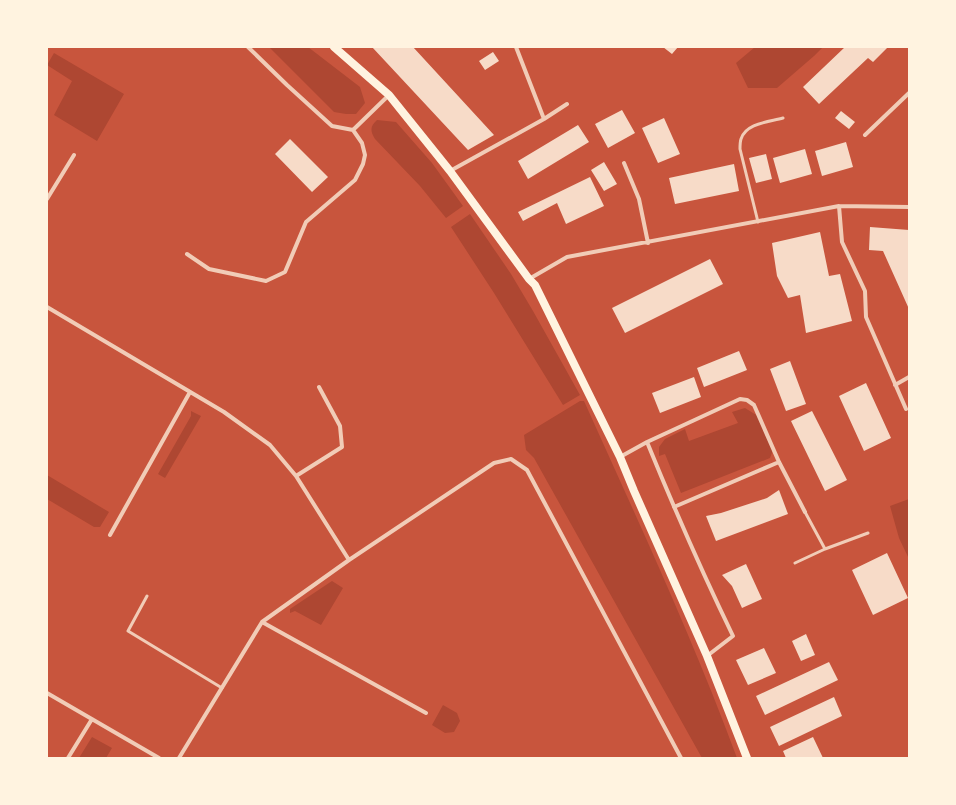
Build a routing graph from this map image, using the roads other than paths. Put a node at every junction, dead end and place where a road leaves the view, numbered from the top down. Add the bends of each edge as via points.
1 (248, 47) edge
2 (334, 47) edge
3 (516, 47) edge
4 (909, 93) edge
5 (389, 95) junction
6 (567, 104) dead end
7 (783, 118) dead end
8 (544, 119) junction
9 (353, 130) junction
10 (865, 135) dead end
11 (74, 155) dead end
12 (624, 163) dead end
13 (450, 171) junction
14 (47, 199) edge
15 (839, 206) junction
16 (909, 207) edge
17 (758, 222) junction
18 (648, 243) junction
19 (187, 254) dead end
20 (529, 278) junction
21 (47, 307) edge
22 (909, 377) edge
23 (895, 385) junction
24 (318, 387) dead end
25 (190, 392) junction
26 (906, 409) dead end
27 (647, 442) junction
28 (620, 457) junction
29 (779, 462) junction
30 (296, 476) junction
31 (674, 507) junction
32 (805, 512) joint
33 (868, 533) dead end
34 (110, 535) dead end
35 (825, 550) junction
36 (349, 560) junction
37 (795, 563) dead end
38 (148, 596) dead end
39 (262, 622) junction
40 (707, 656) junction
41 (222, 688) junction
42 (47, 693) edge
43 (426, 713) dead end
44 (92, 719) junction
45 (68, 758) edge
46 (159, 758) edge
47 (179, 758) edge
48 (681, 758) edge
49 (747, 758) edge

1 - 9 street via 332,126
2 - 5 main road
3 - 8 street
4 - 10 street
5 - 9 street
5 - 13 main road
6 - 8 street
7 - 17 lane via 755,125 748,129 740,140
8 - 13 street
9 - 19 street via 362,143 365,155 363,164 355,180 306,222 285,272 266,281 209,269
11 - 14 street
12 - 18 street via 639,199
13 - 20 main road
15 - 16 street
15 - 17 street
15 - 23 street via 842,242 865,291 866,317
17 - 18 street
18 - 20 street via 567,257
20 - 28 main road
21 - 25 street
22 - 23 street
23 - 26 street
24 - 30 street via 340,426 342,447
25 - 30 street via 224,412 270,445
25 - 34 street
27 - 28 street
27 - 29 street via 740,399 747,400 754,405
27 - 31 street
28 - 40 main road
29 - 31 street
29 - 32 street
30 - 36 street
31 - 40 street via 732,636
32 - 35 lane
33 - 35 lane
35 - 37 lane
36 - 39 street
36 - 48 street via 494,463 511,459 527,470
38 - 41 lane via 128,631
39 - 41 street
39 - 43 street
40 - 49 main road
41 - 47 street
42 - 44 street
44 - 45 street
44 - 46 street

